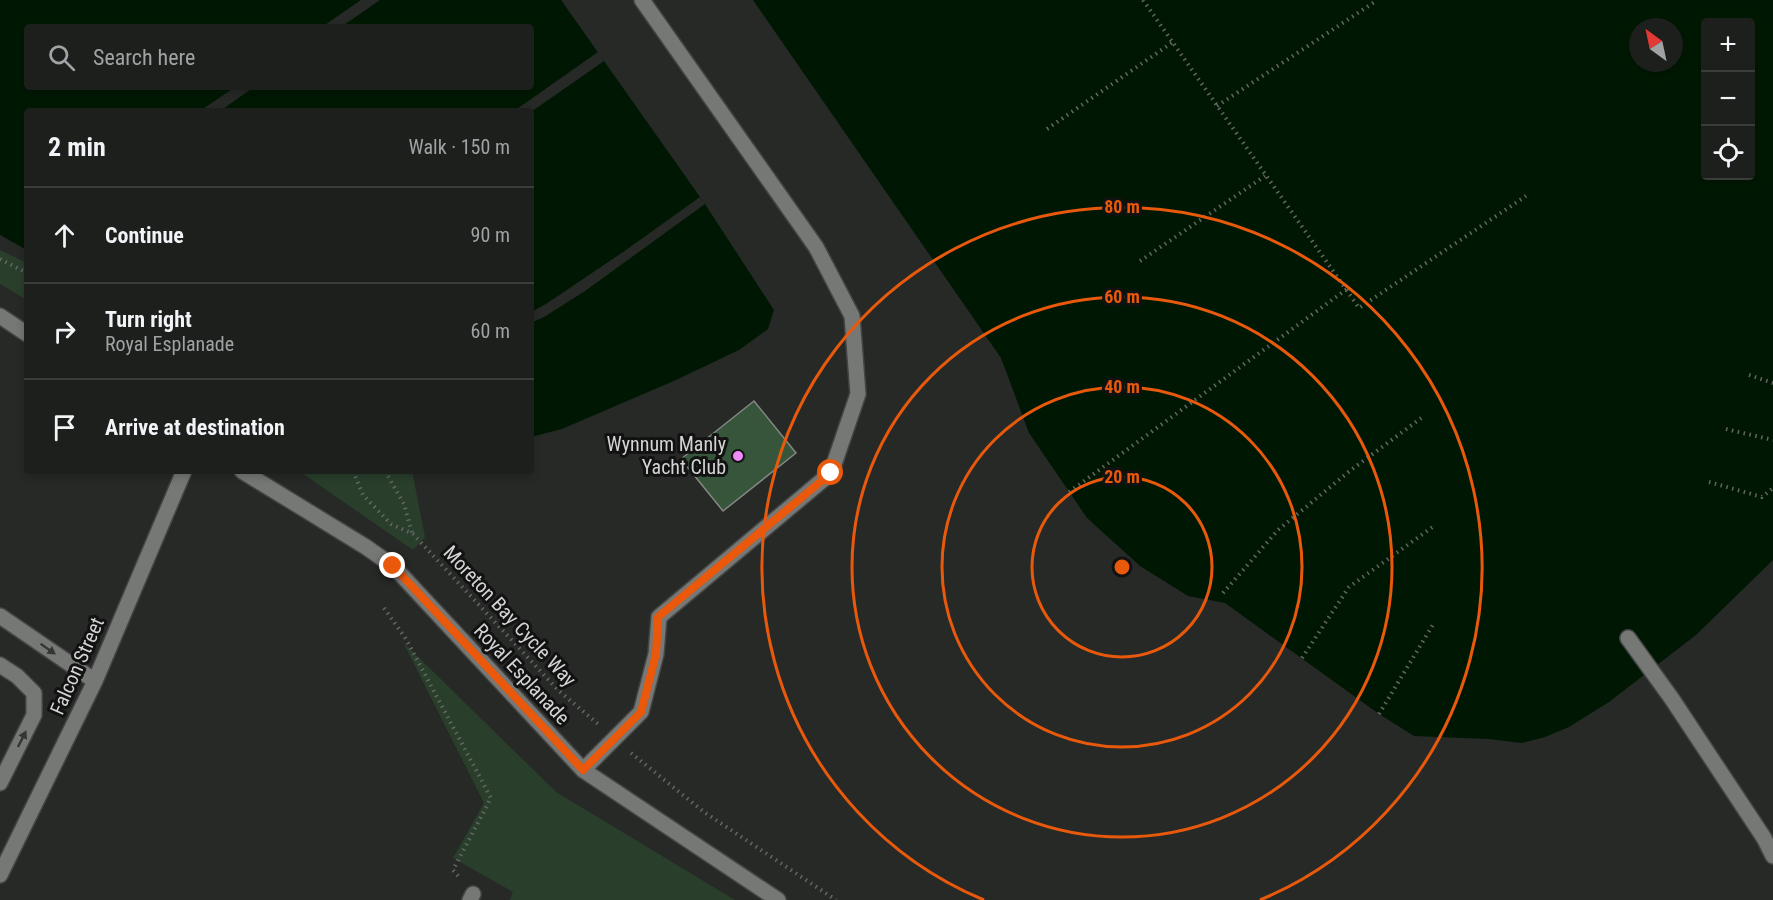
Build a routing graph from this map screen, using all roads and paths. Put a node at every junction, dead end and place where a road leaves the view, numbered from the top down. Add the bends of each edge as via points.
1 (642, 0) edge
2 (1143, 0) edge
3 (1376, 1) edge
4 (1173, 42) junction
5 (1217, 106) junction
6 (1047, 129) dead end
7 (1265, 176) junction
8 (1526, 196) dead end
9 (0, 259) edge
10 (1140, 261) dead end
11 (24, 271) edge
12 (1347, 289) dead end
13 (0, 316) edge
14 (24, 332) edge
15 (1749, 375) dead end
16 (1773, 383) edge
17 (1424, 416) dead end
18 (1726, 429) dead end
19 (1773, 440) edge
20 (183, 474) edge
21 (247, 474) edge
22 (354, 474) edge
23 (387, 474) edge
24 (1709, 483) dead end
25 (1773, 488) edge
26 (1069, 492) dead end
27 (1434, 526) dead end
28 (413, 534) junction
29 (1223, 593) dead end
30 (384, 608) dead end
31 (0, 616) edge
32 (1434, 623) dead end
33 (1628, 638) dead end
34 (1302, 658) dead end
35 (0, 665) edge
36 (95, 681) junction
37 (1379, 714) dead end
38 (588, 715) dead end
39 (641, 763) dead end
40 (583, 770) junction
41 (0, 783) edge
42 (1773, 856) edge
43 (0, 875) edge
44 (471, 897) edge
45 (777, 900) edge
46 (836, 900) edge

1 - 40 street via 816,247 852,316 858,394 831,473 658,617 656,654 641,712
2 - 4 path
3 - 5 path
4 - 5 path
4 - 6 path
5 - 7 path
7 - 8 path via 1359,308
7 - 10 path
9 - 11 path
12 - 26 path
13 - 14 street
15 - 16 path
17 - 29 path via 1278,530
18 - 19 path
20 - 36 street, Falcon Street
21 - 40 street, Royal Esplanade via 393,566
22 - 28 path, Moreton Bay Cycle Way via 363,495 391,524
23 - 28 path, Moreton Bay Cycle Way via 404,504
24 - 25 path via 1762,497
27 - 34 path via 1349,586
28 - 38 path, Moreton Bay Cycle Way via 558,690
30 - 44 path via 406,639 492,798 453,870
31 -> 36 street
32 - 37 path
33 - 42 street
41 -> 35 street, Falcon Street via 34,715 34,693
36 - 43 street, Falcon Street
39 - 46 path via 704,812
40 - 45 street, Royal Esplanade

